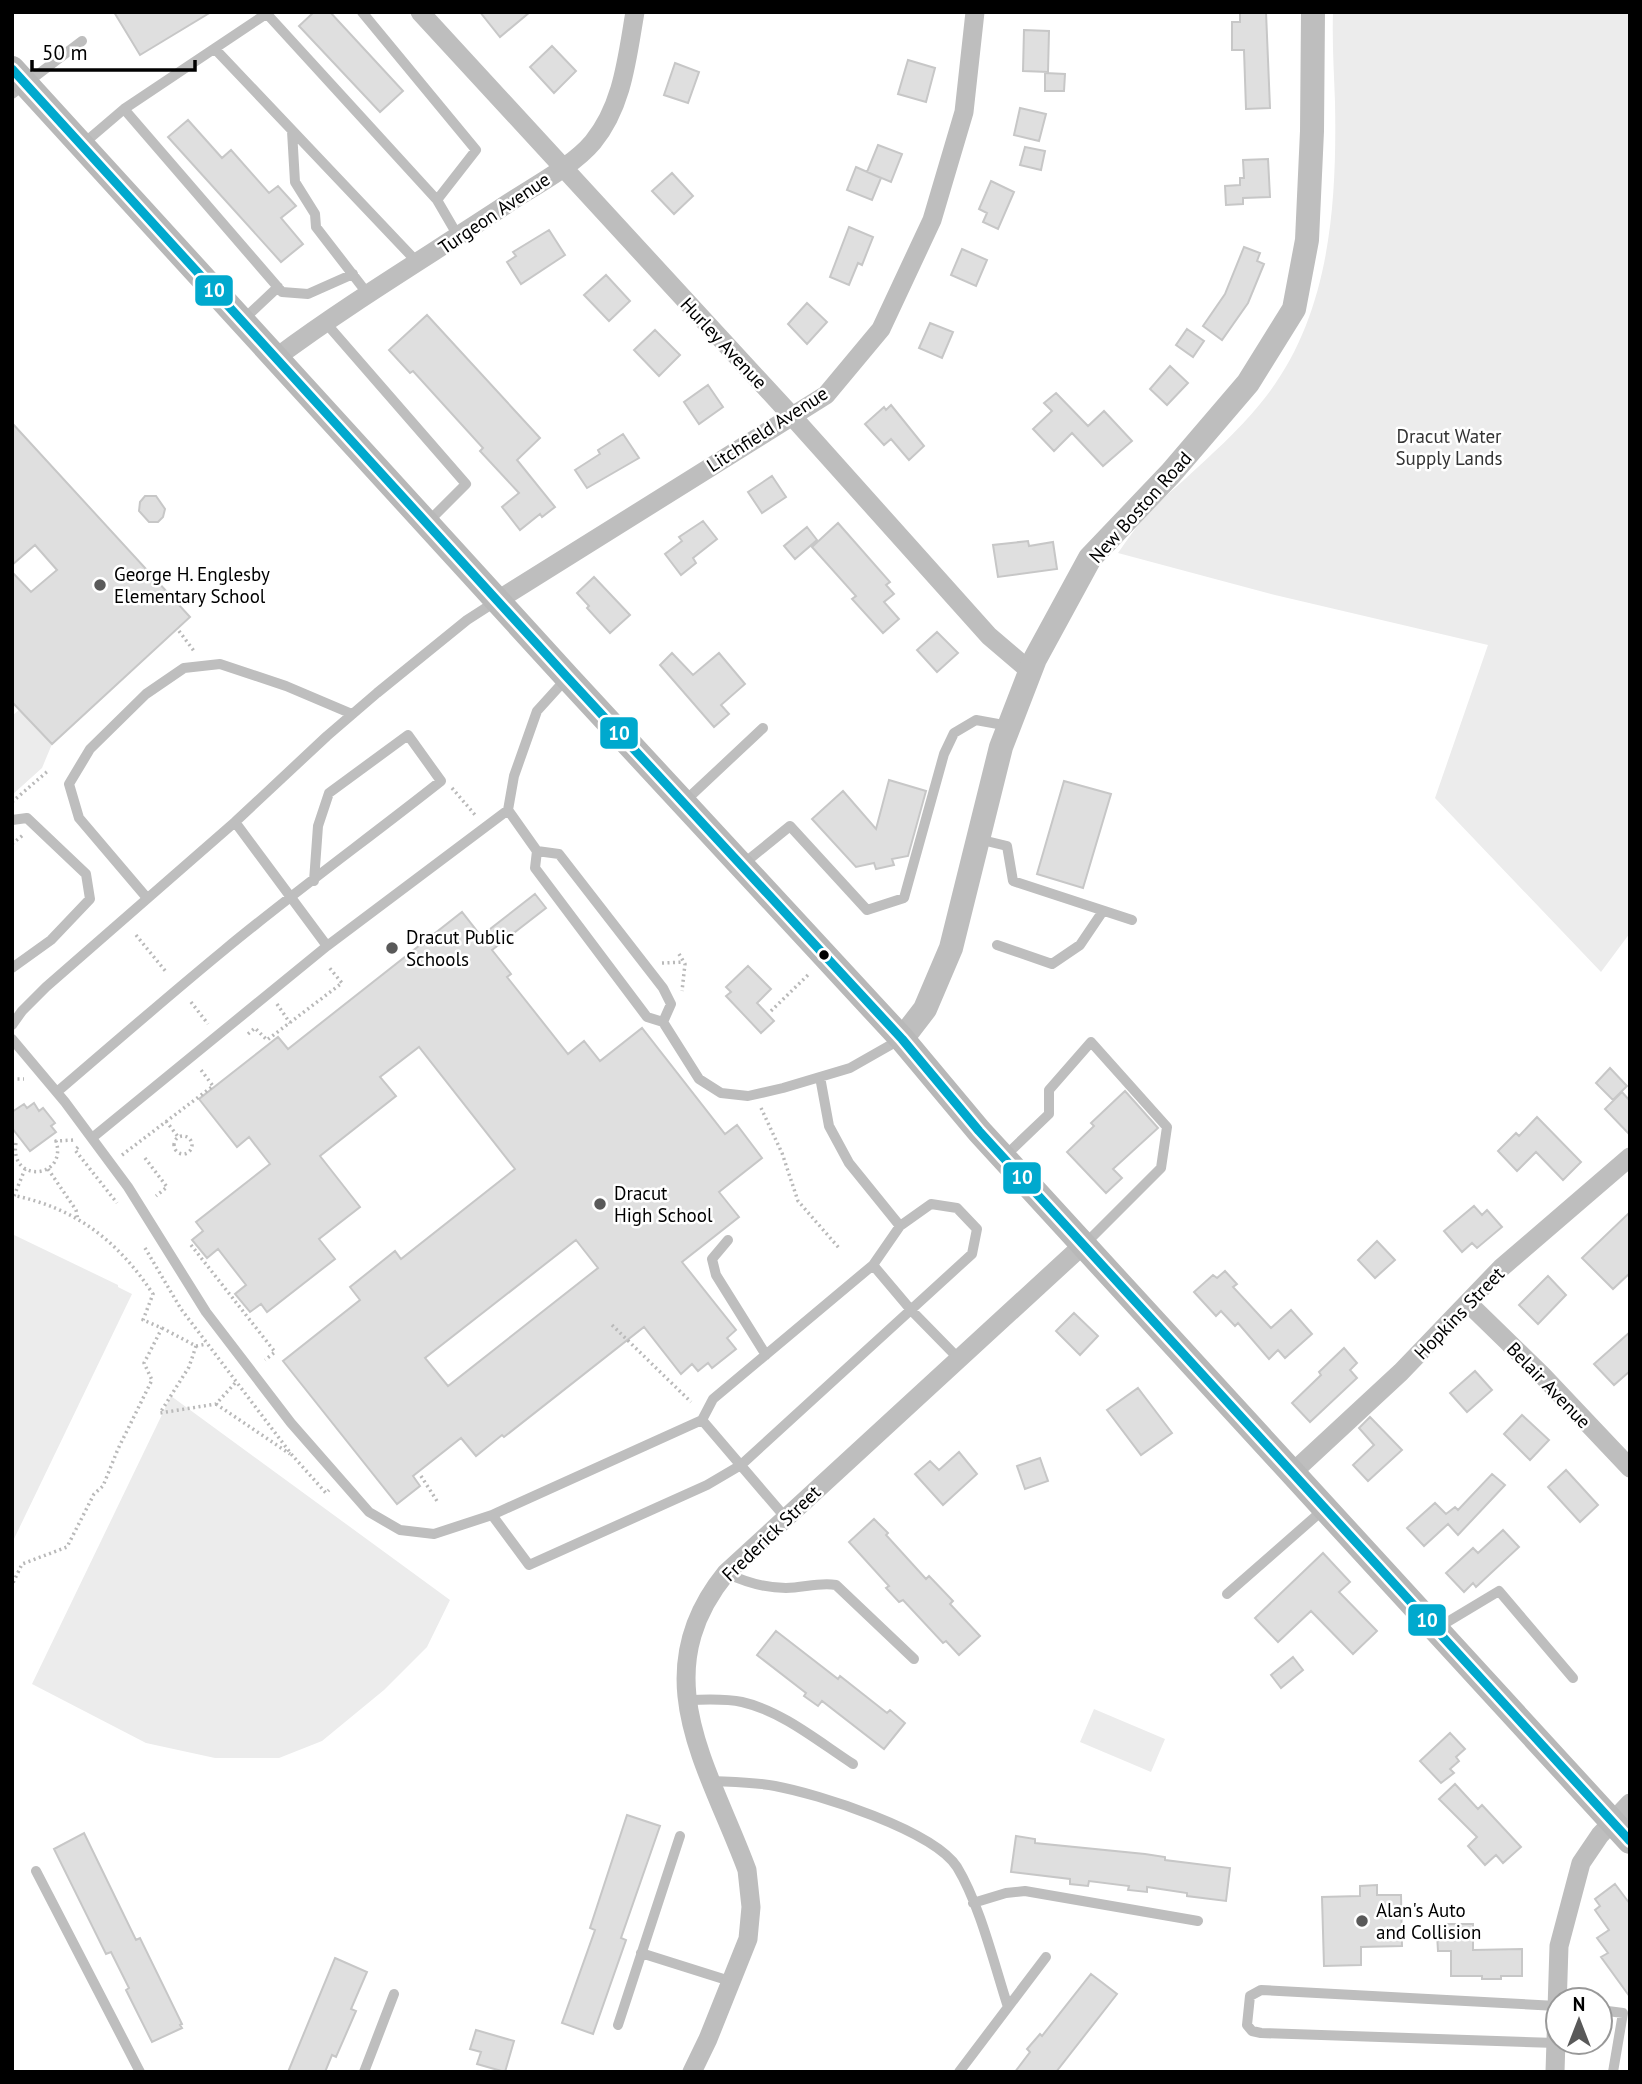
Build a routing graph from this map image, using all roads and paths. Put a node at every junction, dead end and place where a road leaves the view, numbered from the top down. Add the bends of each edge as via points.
1 (362, 12) edge
2 (420, 12) edge
3 (635, 12) edge
4 (975, 12) edge
5 (1313, 12) edge
6 (268, 13) edge
7 (82, 41) dead end
8 (215, 49) junction
9 (17, 82) edge
10 (124, 109) junction
11 (292, 130) junction
12 (82, 144) junction
13 (562, 167) junction
14 (437, 201) junction
15 (458, 236) junction
16 (418, 264) junction
17 (353, 274) junction
18 (278, 286) junction
19 (368, 293) junction
20 (243, 320) junction
21 (325, 322) junction
22 (277, 357) junction
23 (791, 415) junction
24 (428, 522) junction
25 (498, 600) junction
26 (179, 631) dead end
27 (194, 651) dead end
28 (1030, 671) junction
29 (568, 677) junction
30 (352, 714) junction
31 (1009, 726) junction
32 (763, 728) dead end
33 (49, 769) dead end
34 (441, 781) junction
35 (12, 802) edge
36 (684, 803) junction
37 (508, 810) junction
38 (478, 819) dead end
39 (12, 820) edge
40 (235, 822) junction
41 (23, 835) dead end
42 (978, 839) junction
43 (12, 845) edge
44 (537, 850) junction
45 (741, 865) junction
46 (314, 881) junction
47 (147, 898) junction
48 (291, 898) junction
49 (1103, 911) junction
50 (1132, 920) dead end
51 (136, 935) dead end
52 (997, 945) dead end
53 (323, 950) junction
54 (679, 954) dead end
55 (12, 968) edge
56 (167, 972) dead end
57 (808, 975) dead end
58 (270, 994) junction
59 (682, 1001) dead end
60 (191, 1002) dead end
61 (771, 1011) dead end
62 (663, 1022) junction
63 (290, 1023) junction
64 (208, 1024) dead end
65 (12, 1025) edge
66 (247, 1035) dead end
67 (902, 1039) junction
68 (12, 1040) edge
69 (211, 1063) dead end
70 (820, 1077) junction
71 (57, 1092) junction
72 (760, 1106) dead end
73 (166, 1121) junction
74 (92, 1138) junction
75 (179, 1138) junction
76 (77, 1140) dead end
77 (16, 1143) dead end
78 (1004, 1157) junction
79 (1630, 1157) edge
80 (145, 1158) dead end
81 (112, 1164) junction
82 (25, 1169) junction
83 (48, 1169) junction
84 (96, 1175) dead end
85 (13, 1196) edge
86 (156, 1196) dead end
87 (79, 1220) junction
88 (900, 1226) junction
89 (728, 1240) dead end
90 (191, 1245) dead end
91 (1083, 1245) junction
92 (839, 1248) dead end
93 (873, 1265) junction
94 (1468, 1303) junction
95 (911, 1310) junction
96 (612, 1325) dead end
97 (162, 1328) junction
98 (207, 1344) dead end
99 (196, 1346) junction
100 (766, 1355) junction
101 (959, 1359) junction
102 (265, 1360) dead end
103 (236, 1382) dead end
104 (691, 1402) dead end
105 (216, 1404) junction
106 (702, 1420) junction
107 (292, 1455) dead end
108 (741, 1465) junction
109 (1630, 1468) edge
110 (1292, 1473) junction
111 (421, 1476) dead end
112 (437, 1501) dead end
113 (1325, 1509) junction
114 (492, 1515) junction
115 (785, 1517) junction
116 (726, 1573) junction
117 (12, 1584) edge
118 (1227, 1594) dead end
119 (1435, 1629) junction
120 (914, 1659) dead end
121 (1573, 1678) dead end
122 (686, 1700) junction
123 (853, 1764) dead end
124 (711, 1781) junction
125 (1621, 1812) edge
126 (680, 1836) dead end
127 (1630, 1841) edge
128 (36, 1871) dead end
129 (973, 1903) junction
130 (1198, 1921) dead end
131 (641, 1953) junction
132 (1046, 1957) dead end
133 (733, 1982) junction
134 (1558, 1986) edge
135 (394, 1994) dead end
136 (1544, 2005) edge
137 (1008, 2007) junction
138 (1614, 2012) edge
139 (618, 2025) dead end
140 (1544, 2043) edge
141 (140, 2072) edge
142 (364, 2072) edge
143 (692, 2072) edge
144 (959, 2072) edge
145 (1613, 2072) edge

1 - 14 lane via 475,150
2 - 13 street, Hurley Avenue
3 - 13 street, Turgeon Avenue via 624,79 611,112 593,141
4 - 23 street, Litchfield Avenue via 964,112 932,220 881,329 826,395
5 - 28 street, New Boston Road via 1307,240 1294,309 1248,383 1090,558
6 - 8 lane
6 - 14 lane
7 - 9 lane
8 - 10 lane
8 - 11 lane
9 - 12 main road
10 - 12 lane
10 - 18 lane
11 - 16 lane
11 - 17 lane via 295,183 315,214 316,227
12 - 20 main road
13 - 15 street, Turgeon Avenue
13 - 23 street, Hurley Avenue
14 - 15 lane
15 - 16 street, Turgeon Avenue
16 - 19 street, Turgeon Avenue
17 - 18 lane via 308,294 282,292
17 - 19 lane
18 - 20 lane
19 - 21 street, Turgeon Avenue
20 - 22 main road
21 - 22 street, Turgeon Avenue
21 - 24 lane via 466,484
22 - 24 main road
23 - 25 street, Litchfield Avenue
23 - 28 street, Hurley Avenue via 989,636
24 - 25 main road
25 - 29 main road
25 - 30 lane
26 - 27 path
28 - 31 street, New Boston Road
29 - 36 main road
29 - 37 lane via 537,710 513,776
30 - 40 lane
30 - 47 lane via 220,664 184,668 146,694 90,749 69,784 79,818
31 - 42 street, New Boston Road
31 - 45 lane via 976,720 954,733 943,754 904,898 867,909 790,826
32 - 36 lane
33 - 35 path
34 - 38 path via 457,791
34 - 46 lane
34 - 46 lane via 408,735 329,793 318,826
36 - 45 main road
37 - 44 lane
37 - 53 lane
39 - 55 lane via 27,818 86,874 90,899 51,940
40 - 47 lane
40 - 48 lane
41 - 43 path
42 - 49 lane via 1007,846 1013,881
42 - 67 street, New Boston Road via 951,948 925,1009
44 - 62 lane via 535,868 647,1017
44 - 62 lane via 559,854 663,988 671,1004
45 - 67 main road
46 - 48 lane
47 - 65 lane via 46,987
48 - 53 lane
48 - 71 lane
49 - 50 lane
49 - 52 lane via 1080,945 1052,964
51 - 56 path
53 - 58 lane
53 - 63 path via 342,983
54 - 59 path via 685,964
57 - 61 path
58 - 63 path
58 - 74 lane
60 - 64 path
62 - 70 lane via 699,1079 721,1093 748,1096
63 - 66 path via 267,1040 255,1028
67 - 70 lane via 850,1068
67 - 78 main road
68 - 71 lane
69 - 73 path via 201,1070 213,1086
70 - 88 lane via 829,1126 849,1163
71 - 74 lane
72 - 92 path via 799,1201
73 - 75 path
73 - 81 path
74 - 81 lane
75 - 75 path via 176,1150 189,1153 191,1141
76 - 83 path via 56,1141 58,1155
77 - 82 path via 16,1158
78 - 91 main road
78 - 91 lane via 1049,1114 1049,1090 1091,1042 1167,1127 1161,1168
79 - 94 street, Hopkins Street via 1501,1268
80 - 86 path via 167,1187
81 - 84 path
81 - 114 lane via 206,1312 291,1423 369,1512 400,1530 434,1534
82 - 83 path
82 - 85 path
83 - 87 path
85 - 87 path via 35,1200
87 - 97 path via 134,1266 153,1294 143,1320
88 - 93 lane
88 - 95 lane via 931,1204 957,1208 977,1229 972,1254
89 - 100 lane via 712,1259 716,1275
90 - 102 path via 275,1352
91 - 101 street, Frederick Street
91 - 110 main road
93 - 95 lane
93 - 100 lane
94 - 109 street, Belair Avenue
94 - 110 street, Hopkins Street
95 - 101 lane
95 - 108 lane
96 - 104 path
97 - 99 path
97 - 117 path via 144,1363 152,1380 103,1486 94,1494 67,1547 22,1564
98 - 99 path
99 - 105 path via 189,1367 159,1413
100 - 106 lane via 713,1399
101 - 115 street, Frederick Street
103 - 105 path
105 - 107 path
106 - 108 lane
106 - 114 lane
108 - 114 lane via 707,1485 529,1565
108 - 115 lane
110 - 113 main road
111 - 112 path
113 - 118 lane
113 - 119 main road
115 - 116 street, Frederick Street
116 - 120 lane via 761,1586 836,1586
116 - 122 street, Frederick Street via 709,1594 694,1629 686,1665
119 - 121 lane via 1499,1591
119 - 125 main road
122 - 123 lane via 734,1700 756,1706
122 - 124 street, Frederick Street via 696,1746
124 - 129 lane via 801,1791 920,1838 938,1847 956,1866
124 - 133 street, Frederick Street via 747,1870 750,1890 751,1924
125 - 127 main road
125 - 134 street via 1581,1863 1559,1946
126 - 131 lane
128 - 141 lane
129 - 130 lane via 1024,1891
129 - 137 lane
131 - 133 lane
131 - 139 lane
132 - 137 lane
133 - 143 street, Frederick Street
135 - 142 lane
136 - 140 lane via 1261,1990 1250,1996 1247,2025 1261,2032
137 - 144 lane
138 - 145 lane via 1623,2013

